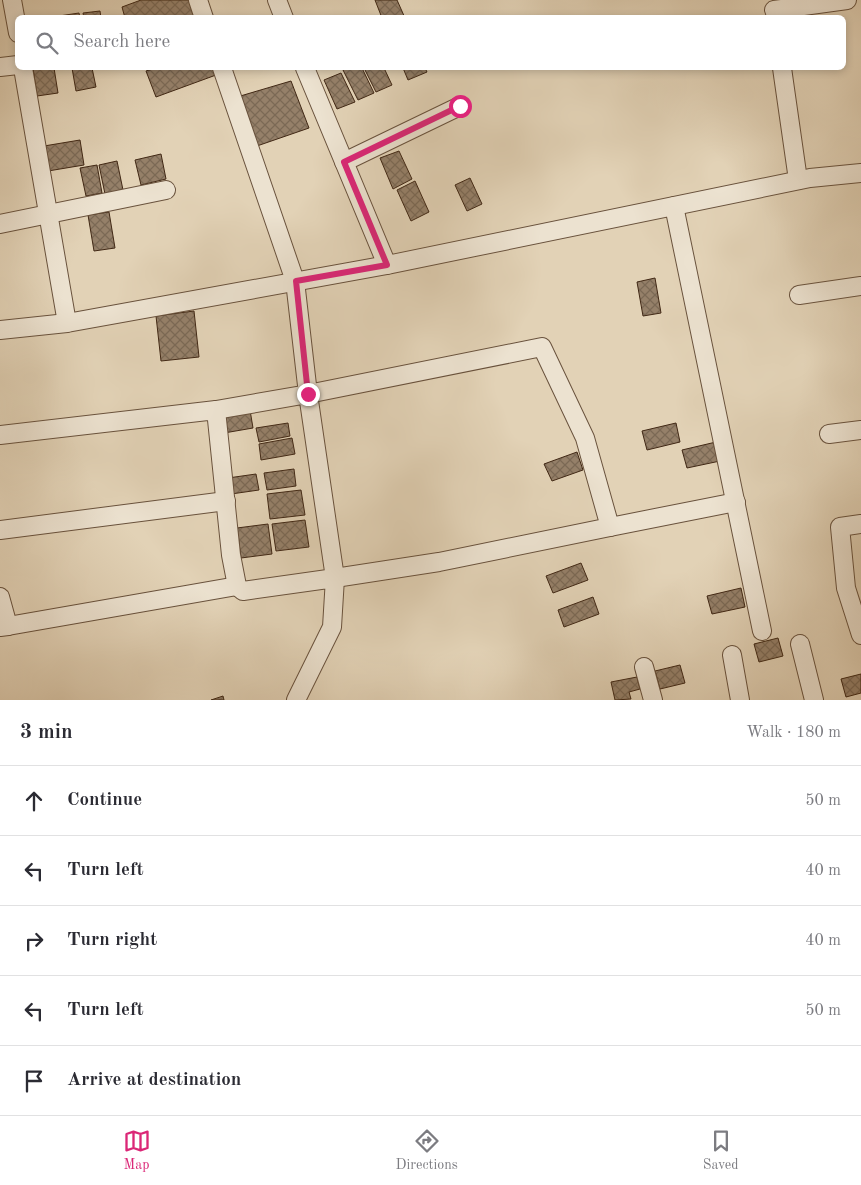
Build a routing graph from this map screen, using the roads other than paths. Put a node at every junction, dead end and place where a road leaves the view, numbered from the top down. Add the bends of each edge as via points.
1 (12, 0) edge
2 (198, 0) edge
3 (277, 0) edge
4 (847, 0) edge
5 (774, 9) edge
6 (203, 15) edge
7 (283, 15) edge
8 (15, 16) edge
9 (15, 64) edge
10 (0, 67) edge
11 (24, 70) edge
12 (223, 70) edge
13 (309, 70) edge
14 (782, 70) edge
15 (460, 106) dead end
16 (344, 162) junction
17 (861, 173) edge
18 (798, 180) junction
19 (166, 190) dead end
20 (674, 206) junction
21 (48, 214) junction
22 (0, 224) edge
23 (387, 265) junction
24 (296, 281) junction
25 (861, 286) edge
26 (799, 295) dead end
27 (67, 323) junction
28 (0, 330) edge
29 (308, 394) junction
30 (216, 410) junction
31 (861, 430) edge
32 (830, 434) dead end
33 (0, 435) edge
34 (226, 501) junction
35 (736, 502) junction
36 (861, 524) edge
37 (610, 527) junction
38 (0, 530) edge
39 (335, 578) junction
40 (237, 586) junction
41 (0, 598) edge
42 (4, 627) edge
43 (762, 630) dead end
44 (861, 635) edge
45 (800, 644) dead end
46 (732, 655) dead end
47 (644, 666) dead end
48 (296, 700) edge
49 (653, 700) edge
50 (740, 700) edge
51 (814, 700) edge

1 - 8 street
2 - 6 street
3 - 7 street
4 - 5 street
9 - 10 street
11 - 21 street
12 - 24 street
13 - 16 street
14 - 18 street
15 - 16 street
16 - 23 street
17 - 18 street
18 - 20 street
19 - 21 street
20 - 23 street
20 - 35 street
21 - 22 street
21 - 27 street
23 - 24 street
24 - 27 street
24 - 29 street
25 - 26 street
27 - 28 street
29 - 30 street
29 - 37 street via 542,347 585,438
29 - 39 street
30 - 33 street
30 - 34 street
31 - 32 street
34 - 38 street
34 - 40 street
35 - 37 street
35 - 43 street
36 - 44 street via 840,527 846,588
37 - 39 street via 439,562
39 - 40 street via 243,591
39 - 48 street via 332,627
40 - 42 street
41 - 42 street
45 - 51 street
46 - 50 street
47 - 49 street

